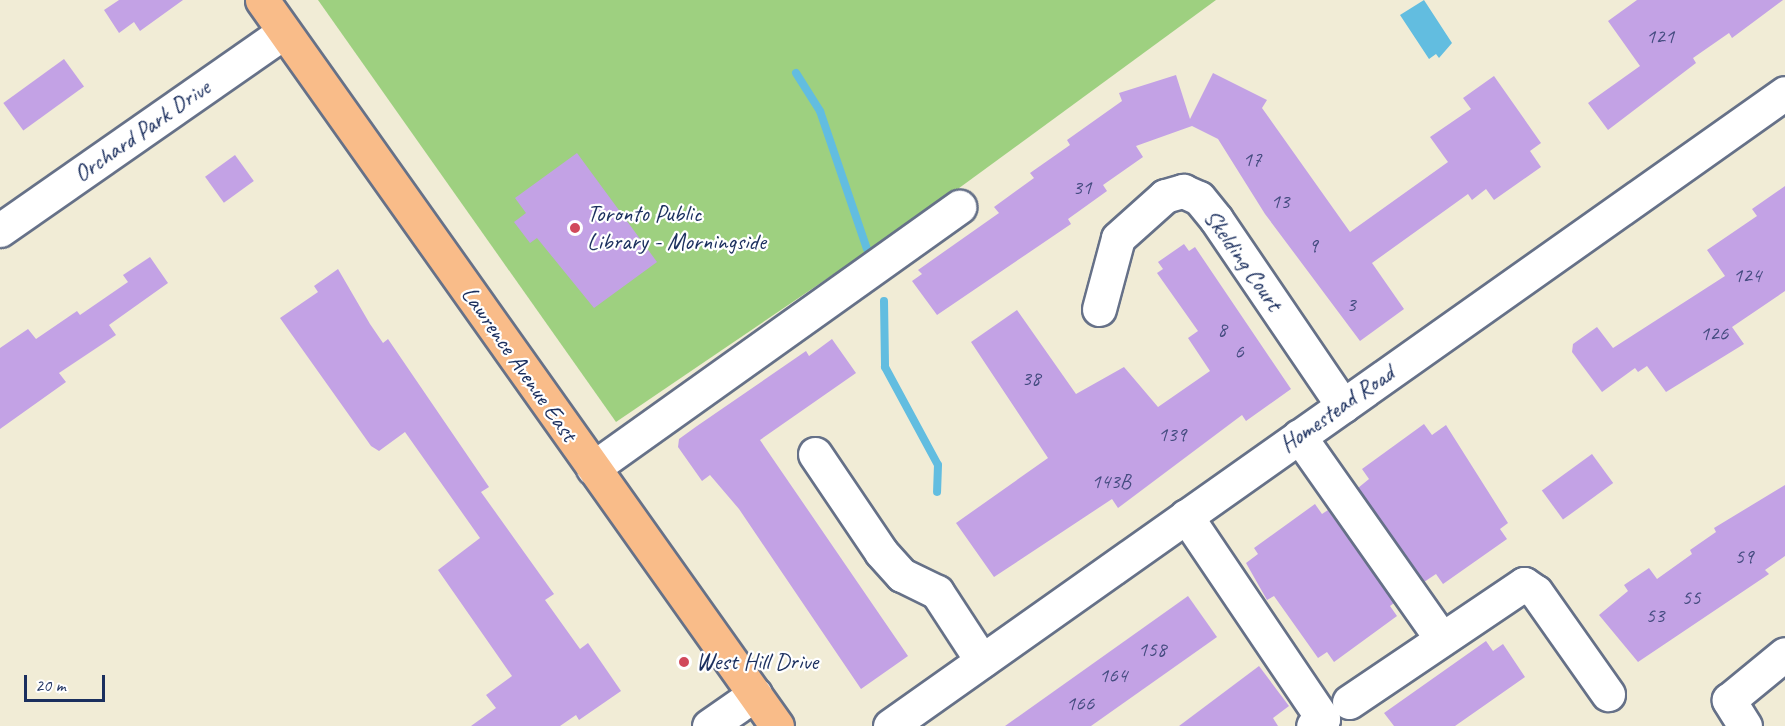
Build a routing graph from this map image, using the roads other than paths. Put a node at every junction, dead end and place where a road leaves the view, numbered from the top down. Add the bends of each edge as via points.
1 (262, 0) edge
2 (284, 32) junction
3 (1785, 93) edge
4 (959, 207) dead end
5 (0, 230) edge
6 (1099, 309) dead end
7 (1343, 406) junction
8 (1299, 436) junction
9 (815, 454) dead end
10 (593, 468) junction
11 (1186, 516) junction
12 (1440, 638) junction
13 (1785, 654) edge
14 (982, 660) junction
15 (755, 694) junction
16 (1608, 694) dead end
17 (1348, 702) dead end
18 (709, 726) edge
19 (777, 726) edge
20 (890, 726) edge
21 (1313, 726) edge
22 (1745, 726) edge

1 - 2 main road, Lawrence Avenue East
2 - 5 street, Orchard Park Drive
2 - 10 main road, Lawrence Avenue East
3 - 7 street, Homestead Road
4 - 10 street
6 - 7 street, Skelding Court via 1118,238 1165,196 1184,191 1199,198 1216,219
7 - 8 street, Homestead Road
8 - 11 street, Homestead Road
8 - 12 street
9 - 14 street via 881,552 902,575 937,592
10 - 15 main road, Lawrence Avenue East
11 - 14 street, Homestead Road
11 - 21 street via 1323,719
12 - 16 street via 1524,585 1536,592
12 - 17 street
13 - 22 street via 1729,700
14 - 20 street, Homestead Road
15 - 18 street
15 - 19 main road, Lawrence Avenue East

